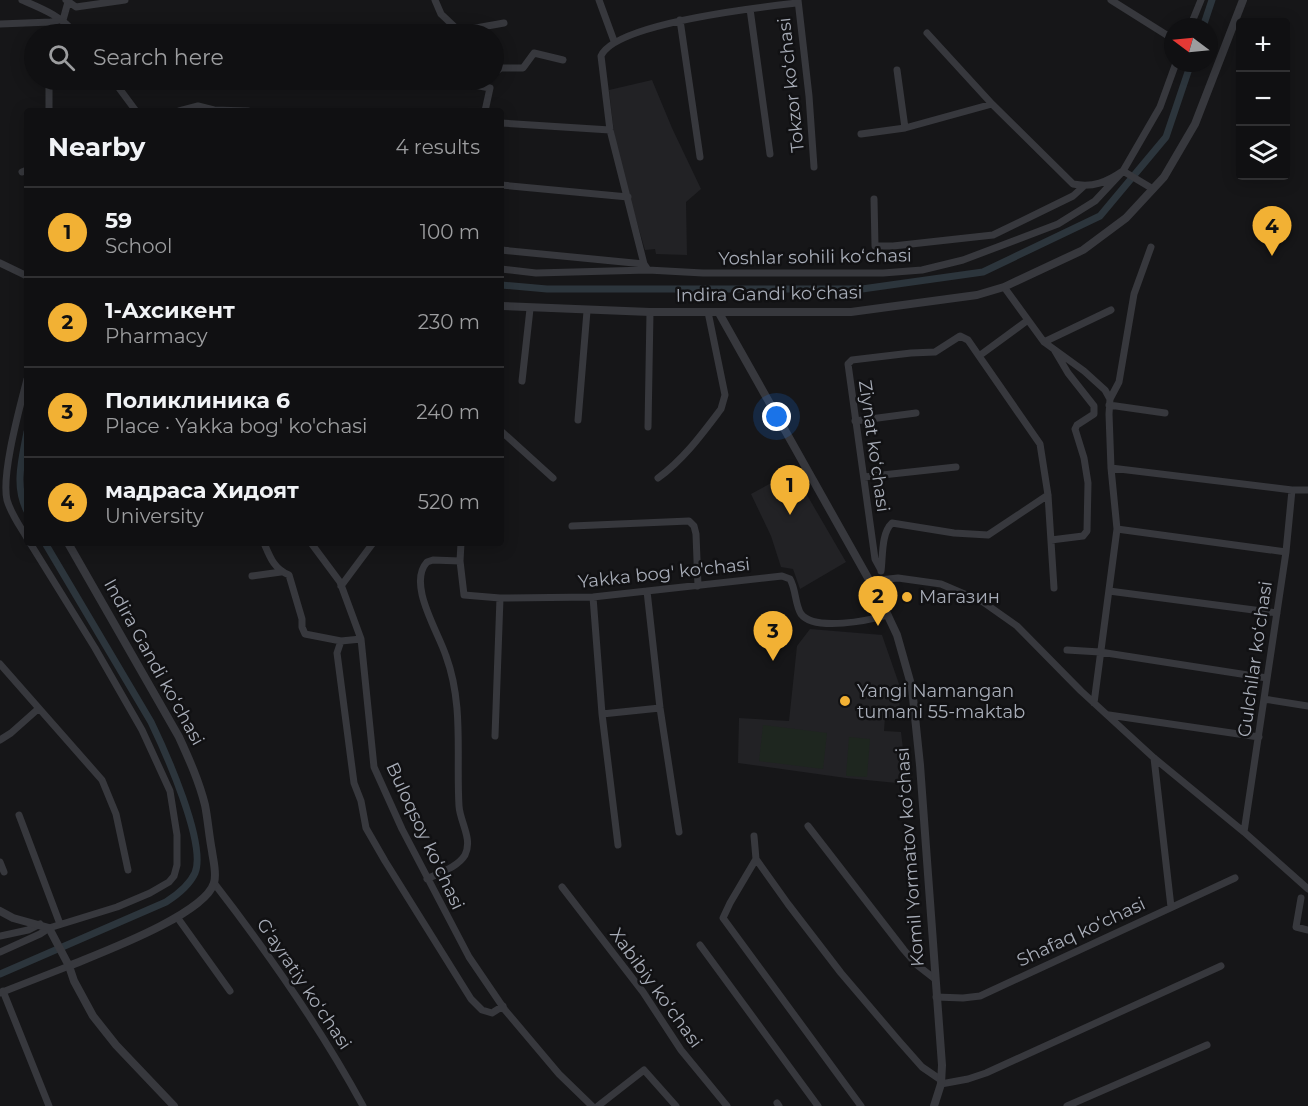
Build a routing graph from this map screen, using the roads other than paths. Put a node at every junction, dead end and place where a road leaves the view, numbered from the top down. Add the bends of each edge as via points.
1 (22, 0) edge
2 (124, 0) edge
3 (435, 0) edge
4 (599, 0) edge
5 (1110, 0) edge
6 (1201, 0) edge
7 (1243, 0) edge
8 (798, 1) edge
9 (750, 9) junction
10 (65, 11) edge
11 (1194, 18) edge
12 (680, 20) junction
13 (51, 22) joint
14 (504, 23) dead end
15 (0, 24) edge
16 (452, 24) edge
17 (498, 24) edge
18 (927, 33) dead end
19 (1164, 33) edge
20 (614, 41) junction
21 (563, 60) dead end
22 (504, 68) edge
23 (897, 70) dead end
24 (1173, 72) edge
25 (49, 90) edge
26 (120, 90) edge
27 (490, 90) edge
28 (992, 104) junction
29 (49, 108) edge
30 (134, 108) edge
31 (190, 108) edge
32 (206, 108) edge
33 (486, 108) edge
34 (504, 123) edge
35 (906, 128) junction
36 (610, 130) junction
37 (861, 134) dead end
38 (770, 154) dead end
39 (700, 157) dead end
40 (814, 167) dead end
41 (1123, 171) junction
42 (504, 185) edge
43 (1084, 186) junction
44 (1149, 187) junction
45 (628, 197) junction
46 (874, 199) dead end
47 (1151, 247) dead end
48 (504, 250) edge
49 (0, 263) edge
50 (646, 267) junction
51 (504, 269) edge
52 (24, 275) edge
53 (1004, 287) junction
54 (504, 306) edge
55 (530, 309) junction
56 (1111, 310) dead end
57 (587, 311) junction
58 (650, 312) junction
59 (708, 312) junction
60 (719, 313) junction
61 (1028, 320) junction
62 (1044, 342) junction
63 (1052, 347) junction
64 (979, 357) junction
65 (522, 381) dead end
66 (24, 392) edge
67 (1109, 402) junction
68 (916, 413) dead end
69 (1165, 413) dead end
70 (578, 420) dead end
71 (855, 421) junction
72 (648, 427) dead end
73 (504, 434) edge
74 (956, 467) dead end
75 (1111, 468) junction
76 (864, 477) junction
77 (554, 478) dead end
78 (658, 478) dead end
79 (1292, 490) junction
80 (1308, 490) edge
81 (1048, 495) junction
82 (572, 526) dead end
83 (1117, 529) junction
84 (24, 533) edge
85 (1051, 540) junction
86 (32, 546) edge
87 (70, 546) edge
88 (265, 546) edge
89 (313, 546) edge
90 (371, 546) edge
91 (461, 546) edge
92 (1286, 552) junction
93 (460, 561) junction
94 (881, 570) junction
95 (281, 572) junction
96 (252, 576) dead end
97 (880, 580) junction
98 (870, 581) junction
99 (341, 586) junction
100 (698, 586) junction
101 (1054, 588) dead end
102 (647, 591) junction
103 (1109, 591) junction
104 (593, 597) junction
105 (500, 598) junction
106 (1277, 613) junction
107 (888, 615) junction
108 (361, 639) junction
109 (340, 641) junction
110 (1067, 650) dead end
111 (1100, 652) junction
112 (0, 664) edge
113 (1267, 678) junction
114 (1264, 699) junction
115 (1094, 703) junction
116 (1308, 706) edge
117 (660, 708) junction
118 (38, 709) junction
119 (602, 714) junction
120 (1108, 715) junction
121 (495, 736) dead end
122 (1259, 737) junction
123 (0, 740) edge
124 (1154, 758) junction
125 (19, 815) dead end
126 (808, 826) dead end
127 (679, 832) dead end
128 (1244, 832) junction
129 (754, 836) dead end
130 (618, 845) dead end
131 (756, 859) junction
132 (0, 862) edge
133 (128, 870) dead end
134 (4, 872) dead end
135 (1235, 878) dead end
136 (427, 879) junction
137 (214, 883) junction
138 (562, 887) dead end
139 (1308, 889) edge
140 (1301, 898) dead end
141 (1171, 907) junction
142 (0, 912) edge
143 (177, 917) junction
144 (40, 924) junction
145 (60, 924) junction
146 (49, 928) junction
147 (1308, 930) edge
148 (0, 936) edge
149 (700, 945) dead end
150 (0, 952) edge
151 (67, 962) junction
152 (1221, 966) dead end
153 (935, 979) junction
154 (230, 991) dead end
155 (1, 992) edge
156 (936, 997) junction
157 (503, 1006) junction
158 (1207, 1045) dead end
159 (941, 1082) junction
160 (49, 1106) edge
161 (174, 1106) edge
162 (363, 1106) edge
163 (592, 1106) edge
164 (598, 1106) edge
165 (676, 1106) edge
166 (727, 1106) edge
167 (818, 1106) edge
168 (861, 1106) edge
169 (934, 1106) edge
170 (1067, 1106) edge

1 - 10 street
2 - 10 street
3 - 16 street via 441,14
4 - 20 street
5 - 19 street
6 - 11 street
7 - 44 street, Indira Gandi koʻchasi via 1195,124 1164,177
8 - 9 street
8 - 40 street, Tokzor koʻchasi
9 - 12 street
9 - 38 street
10 - 13 street
12 - 20 street
12 - 39 street
13 - 15 street
14 - 17 street
18 - 28 street
20 - 36 street via 601,56
21 - 22 street via 534,54 523,68
23 - 35 street
24 - 41 street, Yoshlar sohili koʻchasi via 1160,107
25 - 29 street
26 - 30 street
27 - 33 street
28 - 35 street
28 - 43 street via 1073,184
31 - 32 street
34 - 36 street
35 - 37 street
36 - 45 street
41 - 43 street via 1108,181
41 - 44 street
41 - 50 street, Yoshlar sohili koʻchasi via 1095,201 1058,224 963,260 922,270 788,274 703,273
42 - 45 street
43 - 46 street via 1072,196 993,235 893,246 875,246
44 - 53 street, Indira Gandi koʻchasi via 1126,218 1083,250
45 - 50 street
47 - 67 street via 1134,294 1119,382
48 - 50 street, Yoshlar sohili koʻchasi
49 - 52 street
50 - 51 street, Yoshlar sohili koʻchasi via 536,273
53 - 60 street, Indira Gandi koʻchasi via 977,295 851,312
53 - 61 street
54 - 55 street, Indira Gandi koʻchasi
55 - 57 street, Indira Gandi koʻchasi
55 - 65 street
56 - 62 street
57 - 58 street, Indira Gandi koʻchasi
57 - 70 street
58 - 59 street, Indira Gandi koʻchasi
58 - 72 street
59 - 60 street, Indira Gandi koʻchasi
59 - 78 street via 724,403 697,441
60 - 98 street, Komil Yormatov koʻchasi
61 - 62 street
61 - 64 street
62 - 63 street
63 - 67 street via 1105,390
63 - 85 street via 1094,406 1094,414 1075,429 1088,483 1087,531 1083,536
64 - 71 street, Ziynat koʻchasi via 968,340 960,336 935,352 852,360 849,372
64 - 81 street, Ziynat koʻchasi via 1040,444
66 - 84 street via 6,487 12,513
67 - 69 street
67 - 75 street
68 - 71 street
71 - 76 street, Ziynat koʻchasi
73 - 77 street
74 - 76 street
75 - 79 street
75 - 83 street
76 - 94 street, Ziynat koʻchasi via 875,559
79 - 80 street
79 - 92 street, Gulchilar koʻchasi
81 - 85 street, Ziynat koʻchasi
81 - 94 street, Ziynat koʻchasi via 988,535 892,523 885,537
82 - 100 street via 689,521 696,534
83 - 92 street
83 - 103 street
85 - 101 street, Ziynat koʻchasi
86 - 145 street via 142,730 170,791 177,835 177,865 169,882 125,903
87 - 137 street, Indira Gandi koʻchasi via 192,765 205,805
88 - 95 street
89 - 99 street, Buloqsoy koʻchasi
90 - 99 street
91 - 93 street, Yakka bog' ko'chasi
92 - 106 street, Gulchilar koʻchasi
93 - 105 street, Yakka bog' ko'chasi via 464,595
93 - 136 street via 433,560 427,562 420,574 421,593 455,684 459,808 468,841 464,856 457,863
94 - 97 street, Ziynat koʻchasi
95 - 96 street
95 - 109 street via 289,575 305,634
97 - 98 street
97 - 115 street via 898,578 941,584 983,602 1017,626
98 - 107 street, Komil Yormatov koʻchasi
99 - 108 street, Buloqsoy koʻchasi
100 - 102 street, Yakka bog' ko'chasi
100 - 107 street, Yakka bog' ko'chasi via 786,577 793,583 800,614 809,620 853,623
102 - 104 street, Yakka bog' ko'chasi
102 - 117 street
103 - 106 street
103 - 111 street
104 - 105 street, Yakka bog' ko'chasi
104 - 119 street
105 - 121 street
106 - 113 street, Gulchilar koʻchasi
107 - 153 street, Komil Yormatov koʻchasi via 912,688
108 - 109 street
108 - 136 street, Buloqsoy koʻchasi via 374,767
109 - 157 street via 337,652 354,783 366,828 471,999 482,1010 492,1013
110 - 111 street
111 - 113 street
111 - 115 street
112 - 118 street
113 - 114 street, Gulchilar koʻchasi
114 - 116 street
114 - 122 street, Gulchilar koʻchasi
115 - 120 street
117 - 119 street
117 - 127 street
118 - 123 street
118 - 133 street via 97,771 116,814
119 - 130 street
120 - 122 street
120 - 124 street
122 - 128 street, Gulchilar koʻchasi
124 - 128 street
124 - 141 street
125 - 145 street
126 - 153 street via 904,950
128 - 139 street
129 - 131 street
131 - 159 street via 841,973 922,1067
131 - 168 street via 723,918
132 - 134 street
135 - 141 street, Shafaq koʻchasi
136 - 157 street, Buloqsoy koʻchasi via 469,957
137 - 143 street via 200,901
137 - 162 street, Gʻayratiy koʻchasi via 258,939 333,1052
138 - 166 street, Xabibiy koʻchasi via 643,992 681,1050
140 - 147 street via 1296,927
141 - 156 street, Shafaq koʻchasi via 980,996
142 - 144 street
143 - 151 street via 132,940
143 - 154 street
144 - 146 street
144 - 148 street
145 - 146 street
146 - 150 street
146 - 151 street
149 - 167 street
151 - 155 street
151 - 161 street via 93,1016
152 - 159 street via 986,1073 968,1080
153 - 156 street, Komil Yormatov koʻchasi
155 - 160 street
156 - 159 street, Komil Yormatov koʻchasi
157 - 163 street, Buloqsoy koʻchasi
158 - 170 street
159 - 169 street, Komil Yormatov koʻchasi
164 - 165 street via 644,1070

